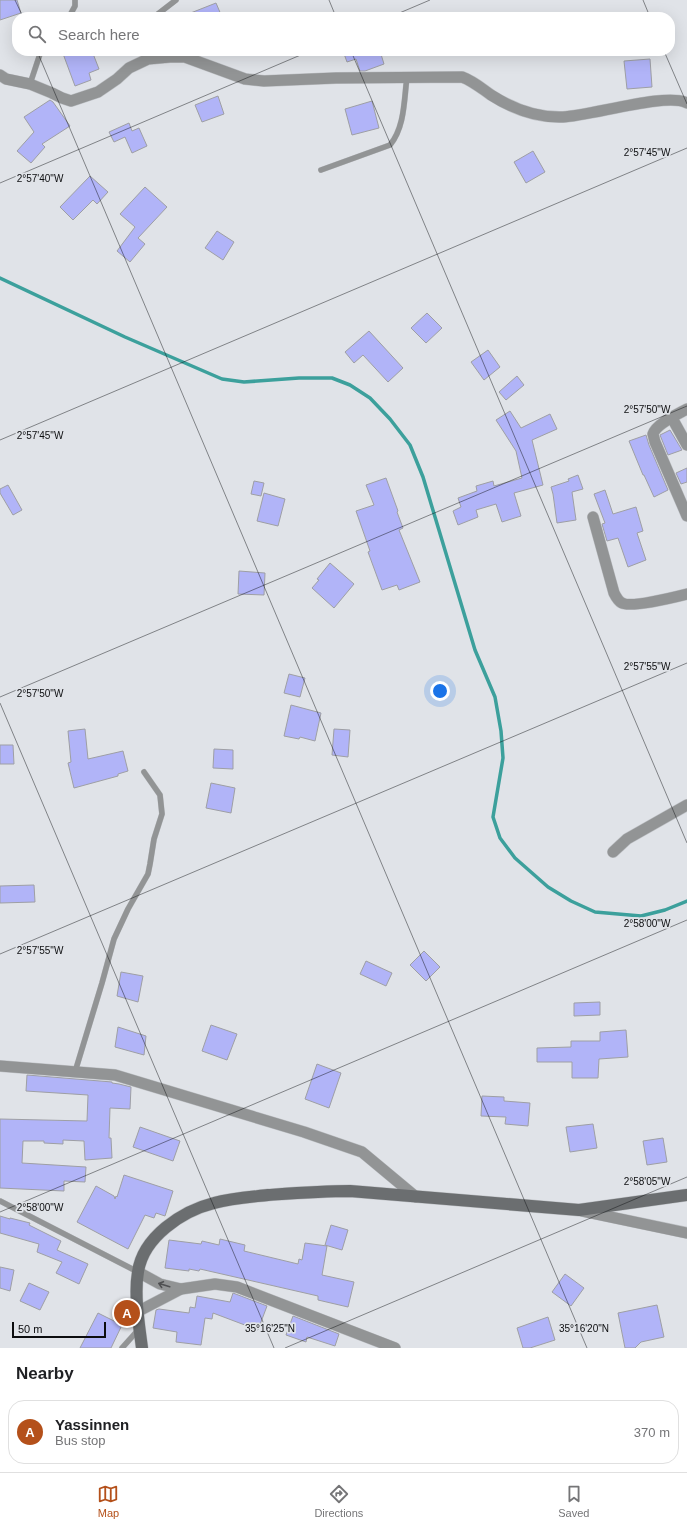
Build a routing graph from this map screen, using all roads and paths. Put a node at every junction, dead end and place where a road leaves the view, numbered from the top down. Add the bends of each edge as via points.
1 (75, 0) edge
2 (176, 0) edge
3 (71, 12) edge
4 (160, 12) edge
5 (39, 56) edge
6 (146, 56) edge
7 (158, 56) edge
8 (407, 77) junction
9 (2, 79) edge
10 (30, 84) junction
11 (687, 103) edge
12 (321, 170) dead end
13 (687, 409) edge
14 (672, 418) junction
15 (687, 445) edge
16 (593, 516) dead end
17 (687, 516) edge
18 (687, 594) edge
19 (144, 772) dead end
20 (687, 805) edge
21 (613, 852) dead end
22 (0, 1066) edge
23 (75, 1072) junction
24 (687, 1195) edge
25 (416, 1197) junction
26 (0, 1201) edge
27 (579, 1210) junction
28 (687, 1233) edge
29 (138, 1272) junction
30 (181, 1289) junction
31 (138, 1312) junction
32 (140, 1328) junction
33 (122, 1348) edge
34 (142, 1348) edge
35 (395, 1348) edge

1 - 3 lane
2 - 4 lane
5 - 10 lane
6 - 10 street via 98,92 71,101
7 - 8 street via 185,57 245,79 264,82
8 - 11 street via 462,78 472,81 509,106 536,116 563,117 673,100
8 - 12 lane via 400,126 396,138 390,145
9 - 10 street
13 - 14 street
14 - 15 street
14 - 17 street via 653,432
16 - 18 street via 614,593 620,602 629,605
19 - 23 lane via 160,795 162,814 154,839 148,874 114,939
20 - 21 street via 627,839
22 - 23 street
23 - 25 street via 115,1075 362,1152
24 - 27 street
25 - 27 street
25 - 29 street via 317,1191 244,1197 213,1203 186,1214 162,1229 146,1249
26 - 29 lane
27 - 28 street
30 -> 29 street via 160,1284
29 - 31 street
30 - 31 street
30 - 35 street via 215,1284 237,1287
31 - 32 street
32 - 33 lane
32 - 34 street

